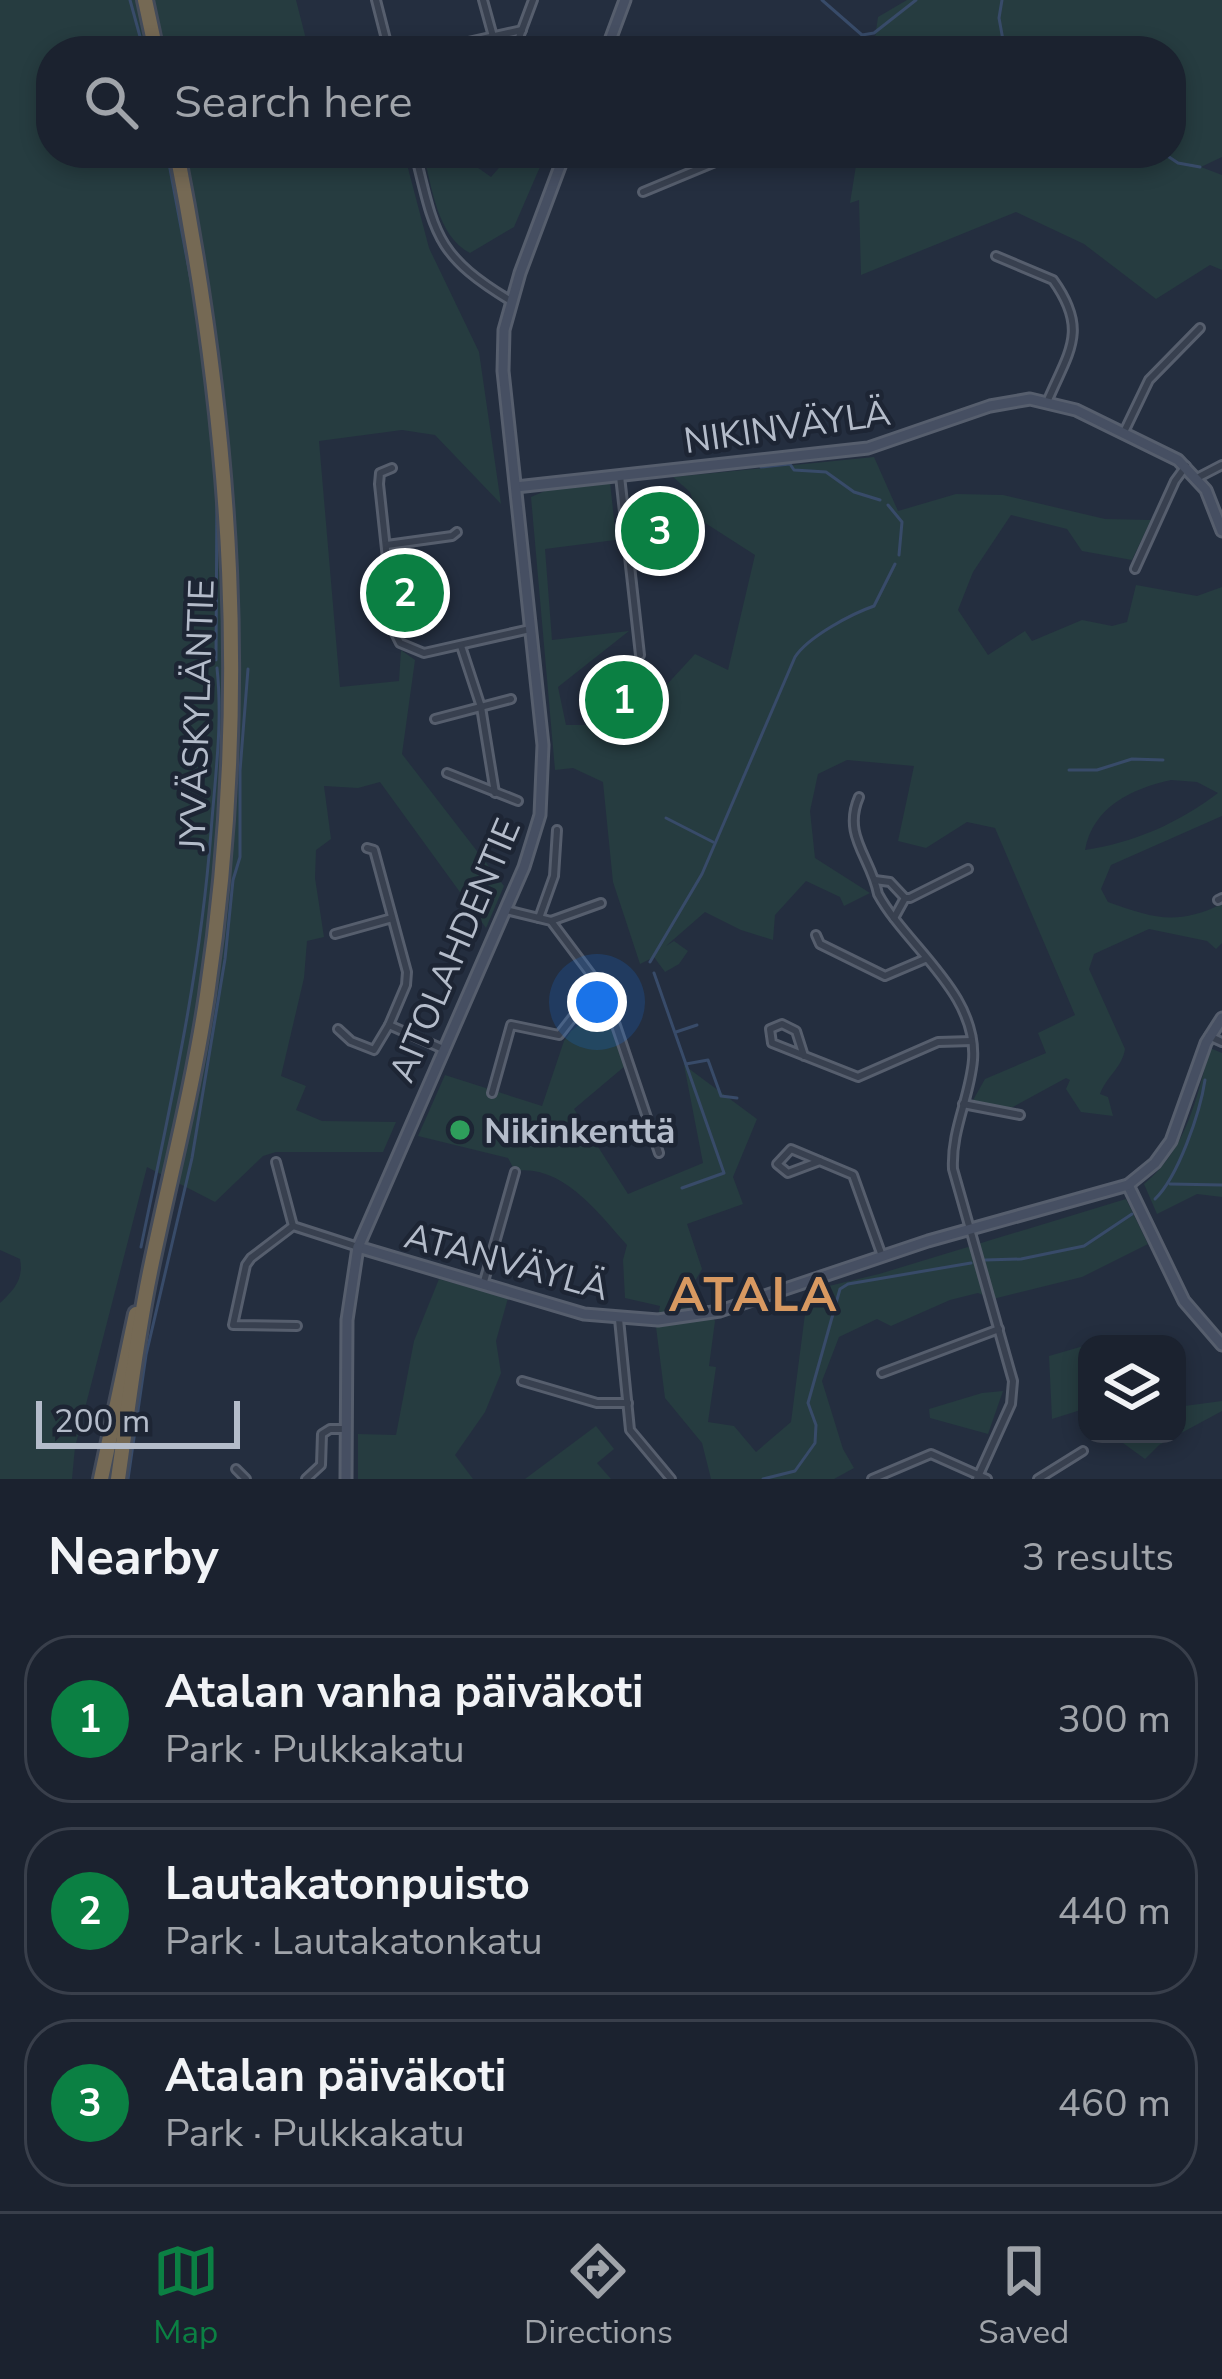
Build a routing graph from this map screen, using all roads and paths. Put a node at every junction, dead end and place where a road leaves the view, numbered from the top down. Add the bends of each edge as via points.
1 (145, 0) edge
2 (376, 0) edge
3 (483, 0) edge
4 (533, 0) edge
5 (625, 0) edge
6 (522, 30) junction
7 (491, 35) junction
8 (153, 36) edge
9 (385, 36) edge
10 (487, 36) edge
11 (520, 36) edge
12 (612, 36) edge
13 (180, 168) edge
14 (419, 168) edge
15 (560, 168) edge
16 (701, 168) edge
17 (643, 192) dead end
18 (996, 256) dead end
19 (511, 301) junction
20 (1200, 328) dead end
21 (1048, 400) junction
22 (1124, 433) junction
23 (1186, 466) junction
24 (1222, 466) edge
25 (392, 468) dead end
26 (620, 476) junction
27 (1197, 478) junction
28 (516, 488) junction
29 (1222, 531) edge
30 (458, 532) dead end
31 (387, 545) junction
32 (1135, 569) dead end
33 (530, 629) junction
34 (461, 646) junction
35 (640, 655) dead end
36 (511, 698) dead end
37 (481, 707) junction
38 (435, 718) dead end
39 (447, 773) dead end
40 (495, 793) junction
41 (859, 797) dead end
42 (518, 801) dead end
43 (557, 830) dead end
44 (367, 848) dead end
45 (968, 869) dead end
46 (875, 880) junction
47 (905, 898) junction
48 (601, 903) dead end
49 (506, 910) junction
50 (392, 918) junction
51 (539, 918) junction
52 (894, 918) junction
53 (551, 921) junction
54 (335, 934) dead end
55 (816, 935) dead end
56 (925, 959) junction
57 (598, 985) junction
58 (1222, 1018) edge
59 (389, 1025) junction
60 (338, 1030) dead end
61 (1209, 1036) junction
62 (972, 1041) junction
63 (1222, 1042) edge
64 (443, 1049) junction
65 (804, 1056) junction
66 (492, 1093) dead end
67 (963, 1104) junction
68 (1020, 1115) dead end
69 (659, 1153) dead end
70 (820, 1161) junction
71 (276, 1162) dead end
72 (515, 1172) dead end
73 (1128, 1185) junction
74 (293, 1226) junction
75 (969, 1229) junction
76 (358, 1247) junction
77 (882, 1256) junction
78 (149, 1275) junction
79 (483, 1285) junction
80 (619, 1319) junction
81 (297, 1326) dead end
82 (999, 1329) junction
83 (1222, 1345) edge
84 (882, 1373) dead end
85 (522, 1381) dead end
86 (628, 1403) junction
87 (345, 1429) junction
88 (1083, 1451) dead end
89 (236, 1469) dead end
90 (981, 1478) edge
91 (101, 1479) edge
92 (118, 1479) edge
93 (246, 1479) edge
94 (306, 1479) edge
95 (346, 1479) edge
96 (670, 1479) edge
97 (872, 1479) edge
98 (1038, 1479) edge

1 - 8 highway
2 - 9 street
3 - 7 street
4 - 6 street
5 - 12 street
6 - 7 street
6 - 11 street
7 - 10 street
13 - 78 highway, JYVÄSKYLÄNTIE via 221,424 232,722 207,997
14 - 19 street via 441,244
15 - 19 street, AITOLAHDENTIE
16 - 17 street
18 - 21 street via 1053,280 1068,309 1076,337
19 - 28 street, AITOLAHDENTIE via 503,371
20 - 22 street via 1149,380
21 - 22 street
21 - 26 street, NIKINVÄYLÄ via 1004,402 868,448
22 - 23 street
23 - 27 street
23 - 32 street
24 - 27 street
25 - 31 street via 379,478
26 - 28 street, NIKINVÄYLÄ
26 - 35 street
27 - 29 street
28 - 33 street, AITOLAHDENTIE
30 - 31 street
31 - 34 street via 396,638 418,653
33 - 34 street
33 - 49 street, AITOLAHDENTIE via 543,791 531,851
34 - 37 street
36 - 37 street
37 - 38 street
37 - 40 street
39 - 40 street
40 - 42 street
41 - 46 street via 852,833
43 - 51 street via 554,878
44 - 50 street
45 - 47 street
46 - 47 street via 890,882
46 - 52 street
47 - 52 street
48 - 53 street
49 - 51 street
49 - 64 street, AITOLAHDENTIE
50 - 54 street
50 - 59 street via 407,972
51 - 53 street
52 - 56 street
53 - 57 street
55 - 56 street via 885,976
56 - 62 street via 962,1007
57 - 66 street via 559,1035 511,1025
57 - 69 street
58 - 61 street
59 - 60 street via 374,1050
59 - 64 street
61 - 63 street
61 - 73 street via 1171,1141
62 - 65 street via 938,1042 857,1077
62 - 67 street
64 - 76 street, AITOLAHDENTIE
65 - 65 street via 772,1043 770,1029 796,1030
67 - 68 street
67 - 75 street via 953,1169
70 - 70 street via 791,1149 777,1164 788,1173
70 - 77 street via 853,1174
71 - 74 street
72 - 79 street
73 - 75 street, ATANVÄYLÄ
73 - 83 street via 1184,1301
74 - 76 street
74 - 81 street via 246,1265 233,1324
75 - 77 street, ATANVÄYLÄ
75 - 82 street
76 - 79 street, ATANVÄYLÄ
76 - 87 street, AITOLAHDENTIE
77 - 80 street, ATANVÄYLÄ via 720,1311
78 - 91 highway
78 - 92 highway
79 - 80 street, ATANVÄYLÄ
80 - 86 street
82 - 84 street
82 - 90 street via 1012,1390
85 - 86 street via 598,1403
86 - 96 street via 630,1430
87 - 94 street via 322,1434 321,1465
87 - 95 street, AITOLAHDENTIE
88 - 98 street
89 - 93 street
90 - 97 street via 931,1454

